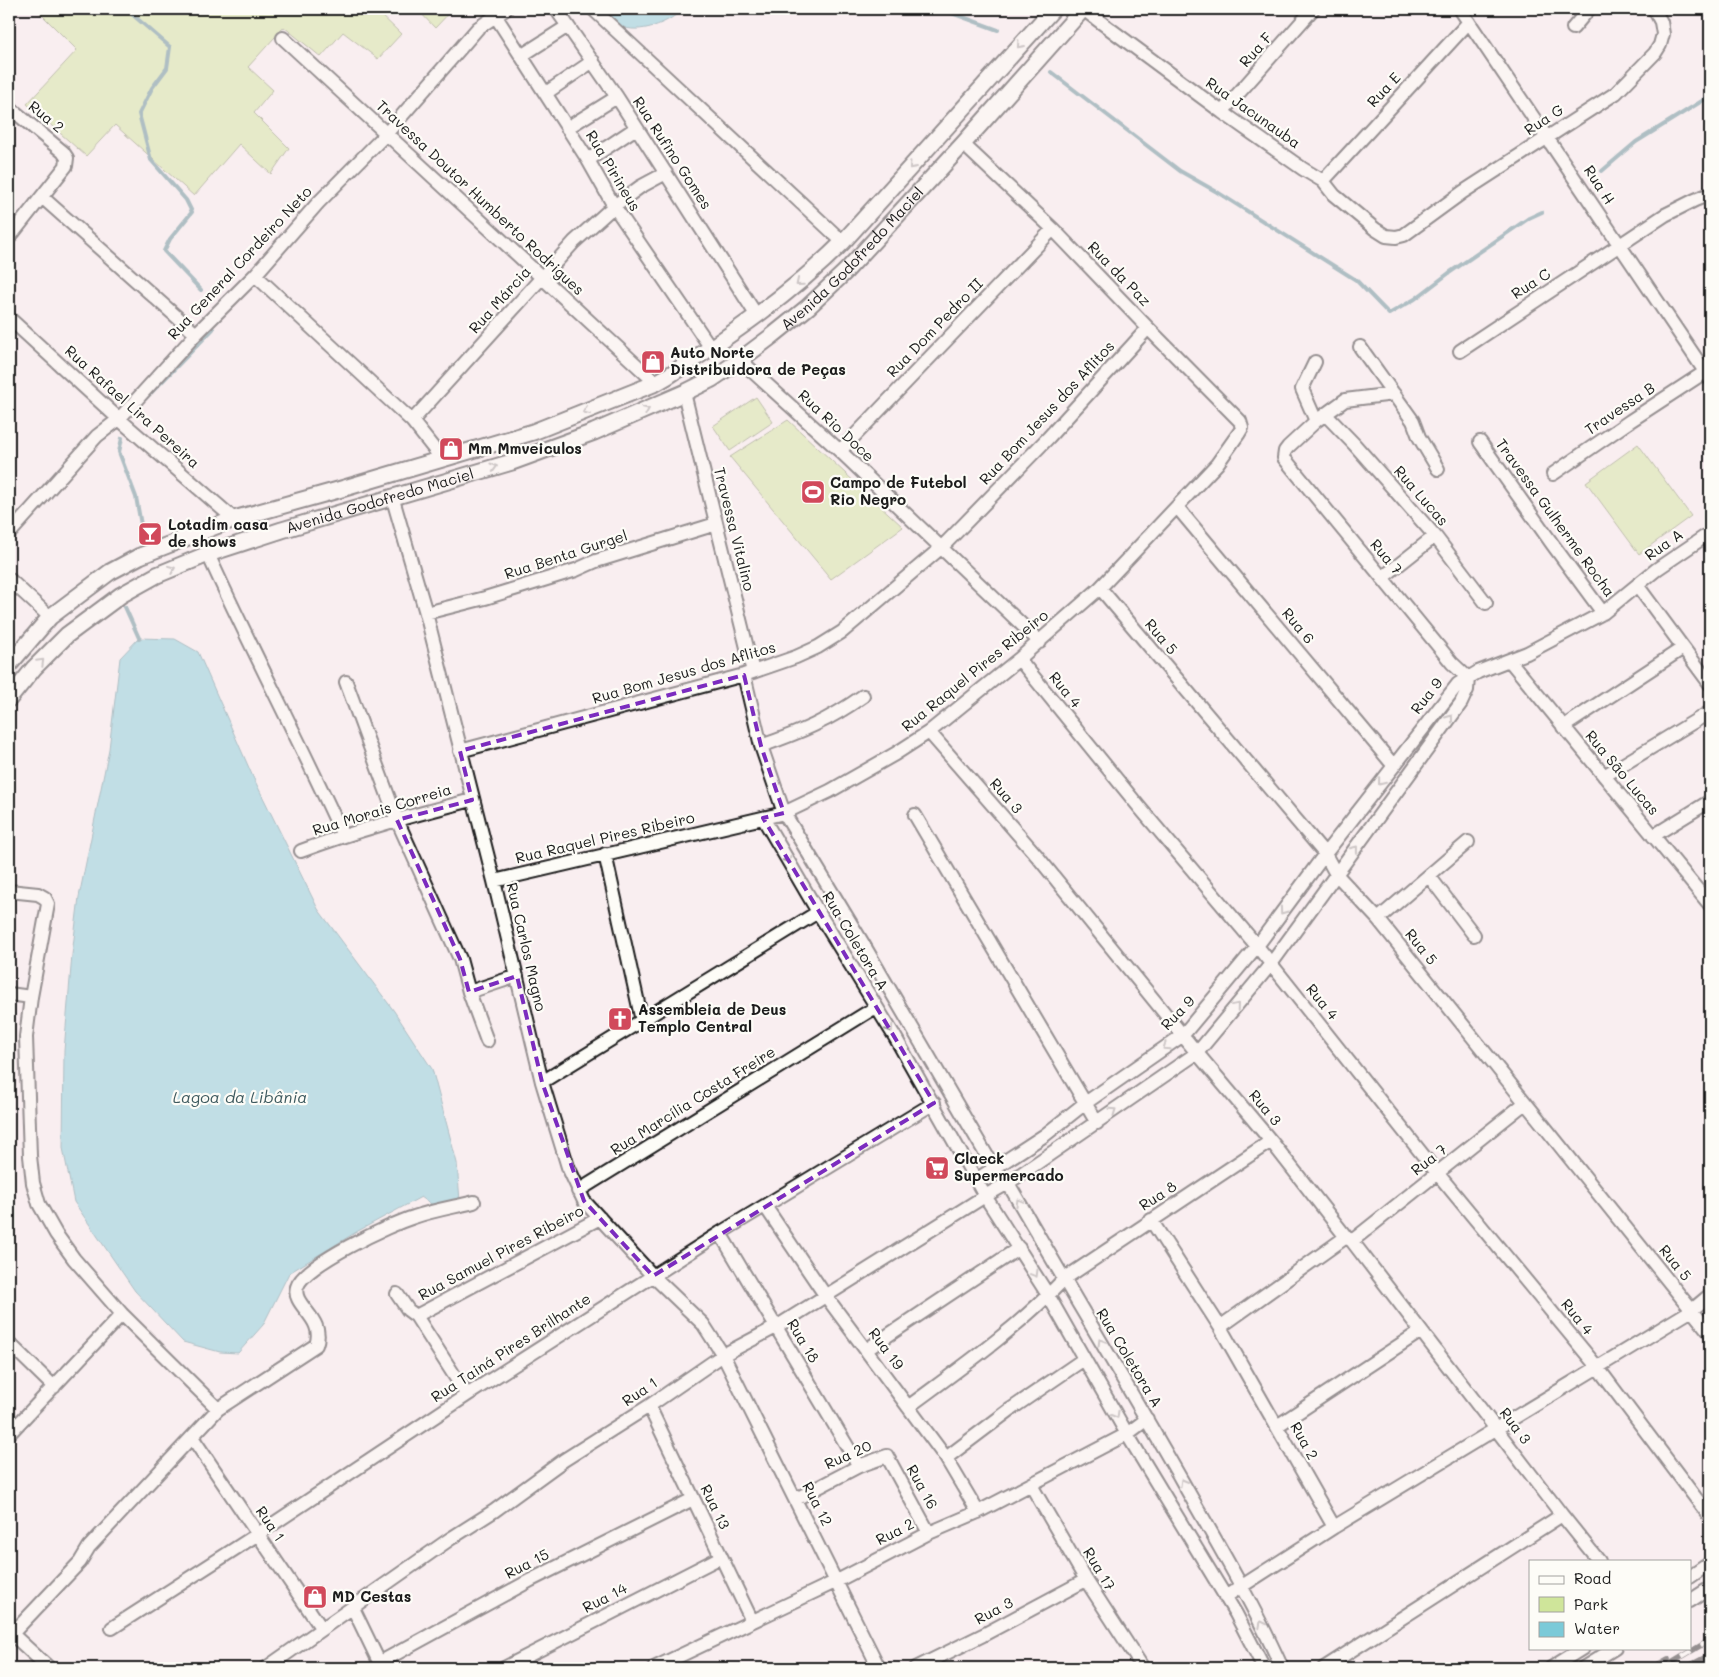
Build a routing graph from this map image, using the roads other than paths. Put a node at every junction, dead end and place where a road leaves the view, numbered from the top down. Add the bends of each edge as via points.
1 (556, 9) edge
2 (1053, 9) edge
3 (1083, 9) edge
4 (1314, 9) edge
5 (1460, 9) edge
6 (1588, 9) edge
7 (1654, 9) edge
8 (594, 10) dead end
9 (497, 11) edge
10 (1469, 22) junction
11 (568, 26) junction
12 (1573, 28) dead end
13 (282, 38) dead end
14 (521, 56) junction
15 (593, 61) junction
16 (546, 93) junction
17 (617, 97) junction
18 (9, 107) edge
19 (1222, 112) junction
20 (568, 128) junction
21 (636, 128) junction
22 (386, 134) junction
23 (1548, 137) junction
24 (963, 144) junction
25 (588, 160) junction
26 (666, 173) junction
27 (1323, 180) junction
28 (1710, 194) edge
29 (42, 197) junction
30 (614, 206) junction
31 (1053, 229) junction
32 (1404, 235) joint
33 (9, 238) edge
34 (843, 242) junction
35 (1620, 245) junction
36 (255, 275) junction
37 (542, 278) junction
38 (757, 316) junction
39 (9, 318) edge
40 (1148, 328) junction
41 (196, 334) junction
42 (1360, 347) dead end
43 (712, 348) junction
44 (1460, 351) dead end
45 (740, 360) junction
46 (1315, 362) dead end
47 (1708, 376) edge
48 (656, 383) junction
49 (684, 393) junction
50 (1394, 394) junction
51 (1321, 418) junction
52 (119, 419) junction
53 (412, 421) junction
54 (1239, 433) joint
55 (1480, 442) dead end
56 (840, 451) junction
57 (442, 459) junction
58 (1438, 469) dead end
59 (1553, 474) dead end
60 (392, 496) junction
61 (1177, 507) junction
62 (234, 520) junction
63 (716, 524) junction
64 (1710, 533) edge
65 (9, 534) edge
66 (1435, 536) junction
67 (942, 547) junction
68 (208, 554) junction
69 (1382, 578) junction
70 (9, 579) edge
71 (1637, 585) junction
72 (1100, 588) junction
73 (1486, 603) dead end
74 (1603, 612) junction
75 (426, 613) junction
76 (50, 617) junction
77 (1040, 642) junction
78 (1683, 648) junction
79 (1019, 660) junction
80 (1510, 661) junction
81 (9, 665) edge
82 (748, 674) junction
83 (1476, 674) junction
84 (346, 682) dead end
85 (1710, 684) edge
86 (863, 696) dead end
87 (9, 698) edge
88 (1710, 712) edge
89 (1563, 727) junction
90 (929, 732) junction
91 (761, 746) junction
92 (460, 751) junction
93 (1394, 766) junction
94 (1604, 776) junction
95 (472, 800) junction
96 (1710, 801) edge
97 (784, 813) junction
98 (915, 815) dead end
99 (763, 818) junction
100 (397, 820) junction
101 (343, 836) junction
102 (1653, 836) junction
103 (1468, 842) dead end
104 (301, 852) dead end
105 (605, 854) junction
106 (1325, 854) junction
107 (1336, 874) junction
108 (1429, 876) junction
109 (494, 880) junction
110 (9, 891) edge
111 (1707, 896) edge
112 (818, 912) junction
113 (1378, 919) junction
114 (1474, 934) dead end
115 (1257, 946) junction
116 (1271, 964) junction
117 (517, 976) junction
118 (469, 992) junction
119 (9, 994) edge
120 (31, 997) junction
121 (876, 1008) junction
122 (642, 1021) junction
123 (1183, 1035) junction
124 (487, 1041) dead end
125 (1197, 1053) junction
126 (937, 1070) junction
127 (921, 1080) junction
128 (542, 1082) junction
129 (934, 1103) junction
130 (1084, 1104) junction
131 (1526, 1104) junction
132 (1097, 1123) junction
133 (1271, 1140) junction
134 (994, 1168) junction
135 (1438, 1174) junction
136 (976, 1180) junction
137 (1008, 1183) junction
138 (578, 1190) junction
139 (985, 1196) junction
140 (474, 1202) dead end
141 (766, 1206) junction
142 (600, 1218) junction
143 (1151, 1220) junction
144 (720, 1233) junction
145 (1349, 1239) junction
146 (1019, 1248) junction
147 (654, 1276) junction
148 (1064, 1279) junction
149 (397, 1294) dead end
150 (1048, 1295) junction
151 (1710, 1295) edge
152 (824, 1296) junction
153 (1692, 1310) junction
154 (122, 1314) junction
155 (416, 1316) junction
156 (776, 1327) junction
157 (1220, 1327) junction
158 (1421, 1331) junction
159 (1710, 1333) edge
160 (9, 1343) edge
161 (866, 1350) junction
162 (723, 1355) junction
163 (1084, 1359) junction
164 (1598, 1368) junction
165 (54, 1387) junction
166 (468, 1395) junction
167 (649, 1406) junction
168 (908, 1407) junction
169 (218, 1409) junction
170 (1147, 1419) junction
171 (1277, 1426) junction
172 (1496, 1428) junction
173 (9, 1434) edge
174 (1127, 1434) junction
175 (192, 1437) junction
176 (887, 1456) joint
177 (946, 1458) junction
178 (858, 1466) junction
179 (1031, 1485) junction
180 (796, 1499) junction
181 (693, 1500) junction
182 (978, 1512) junction
183 (1562, 1516) junction
184 (1710, 1517) edge
185 (1334, 1527) junction
186 (929, 1533) junction
187 (258, 1534) junction
188 (721, 1557) junction
189 (1598, 1560) edge
190 (1710, 1563) edge
191 (1692, 1576) edge
192 (1086, 1580) junction
193 (837, 1581) junction
194 (1243, 1587) junction
195 (1710, 1588) edge
196 (1225, 1597) junction
197 (1692, 1600) edge
198 (353, 1608) junction
199 (752, 1620) junction
200 (112, 1628) dead end
201 (322, 1629) junction
202 (10, 1636) edge
203 (1580, 1650) edge
204 (1612, 1650) edge
205 (381, 1666) edge
206 (49, 1668) edge
207 (266, 1668) edge
208 (504, 1668) edge
209 (654, 1668) edge
210 (879, 1668) edge
211 (916, 1668) edge
212 (1143, 1668) edge
213 (1264, 1668) edge
214 (1282, 1668) edge
215 (1324, 1668) edge
216 (1551, 1668) edge
217 (1583, 1668) edge

1 - 11 street, Rua Rufino Gomes
2 -> 34 main road, Avenida Godofredo Maciel
3 - 19 street, Rua Jacunauba
3 - 24 main road, Avenida Godofredo Maciel
4 - 19 street, Rua F
5 - 10 street, Rua H
6 - 12 street
7 - 23 street, Rua G via 1663,34 1655,53 1616,93
8 - 34 street
9 - 14 street, Rua Pirineus
9 - 22 street, Rua General Cordeiro Neto via 478,28
10 - 23 street, Rua H
10 - 27 street, Rua E
11 - 14 street
11 - 15 street, Rua Rufino Gomes
13 - 22 street, Travessa Doutor Humberto Rodrigues
14 - 16 street, Rua Pirineus
15 - 16 street
15 - 17 street, Rua Rufino Gomes
16 - 20 street, Rua Pirineus
17 - 20 street
17 - 21 street, Rua Rufino Gomes
18 - 29 street, Rua 2 via 66,158 66,166
19 - 27 street, Rua Jacunauba
20 - 25 street, Rua Pirineus
21 - 25 street
21 - 26 street, Rua Rufino Gomes
22 - 36 street, Rua General Cordeiro Neto via 318,203
22 - 37 street, Travessa Doutor Humberto Rodrigues
23 - 32 street, Rua G
23 - 35 street, Rua H
24 - 31 street, Rua da Paz
24 - 45 main road, Avenida Godofredo Maciel via 845,272 808,307
25 - 30 street, Rua Pirineus
26 - 30 street, Rua Márcia
26 - 38 street, Rua Rufino Gomes
27 - 32 street, Rua Jacunauba via 1334,195 1375,229 1386,236
28 - 35 street, Rua C via 1665,215
29 - 33 street
29 - 41 street
30 - 37 street, Rua Márcia via 574,242
30 - 43 street, Rua Pirineus
31 - 40 street, Rua da Paz
31 - 56 street, Rua Dom Pedro II
34 -> 38 main road, Avenida Godofredo Maciel
35 - 44 street, Rua C
35 - 47 street, Rua H
36 - 41 street, Rua General Cordeiro Neto
36 - 53 street
37 - 48 street, Travessa Doutor Humberto Rodrigues
37 - 53 street, Rua Márcia
38 - 43 main road, Avenida Godofredo Maciel
39 - 52 street, Rua Rafael Lira Pereira
40 - 54 street, Rua da Paz via 1240,421 1242,428
40 - 67 street, Rua Bom Jesus dos Aflitos via 1048,438
41 - 52 street, Rua General Cordeiro Neto
42 - 50 street
43 - 48 main road, Avenida Godofredo Maciel
45 - 49 main road, Avenida Godofredo Maciel
45 - 56 street, Rua Rio Doce
46 - 51 street via 1302,389
47 - 59 street, Travessa B via 1630,421
48 -> 57 main road, Avenida Godofredo Maciel via 533,432
60 -> 49 main road, Avenida Godofredo Maciel via 512,462 594,432
49 - 63 street, Travessa Vitalino
50 - 51 street via 1344,400
50 - 58 street
51 - 66 street, Rua Lucas via 1354,444
51 - 69 street, Rua 7 via 1288,447 1283,455 1285,462
52 - 62 street, Rua Rafael Lira Pereira
52 - 65 street, Rua General Cordeiro Neto via 98,436
53 - 57 street
54 - 61 street, Rua Raquel Pires Ribeiro via 1217,464
55 - 74 street, Travessa Gulherme Rocha
56 - 67 street, Rua Rio Doce
57 - 62 main road, Avenida Godofredo Maciel
60 - 68 main road, Avenida Godofredo Maciel
60 - 75 street, Rua Carlos Magno
61 - 72 street, Rua Raquel Pires Ribeiro
61 - 93 street, Rua 6
62 - 76 main road, Avenida Godofredo Maciel via 132,560 110,572
63 - 75 street, Rua Benta Gurgel via 485,598
63 - 82 street, Travessa Vitalino
64 - 71 street, Rua A
66 - 69 street
66 - 73 street, Rua Lucas
67 - 77 street, Rua Rio Doce
67 - 82 street, Rua Bom Jesus dos Aflitos via 842,632 818,647
87 -> 68 main road, Avenida Godofredo Maciel via 67,635 114,600 157,575
68 - 101 street
69 - 83 street, Rua 7 via 1452,663
70 - 76 street
71 - 74 street, Rua A
71 - 78 street
72 - 77 street, Rua Raquel Pires Ribeiro
72 - 106 street, Rua 5
74 - 80 street, Rua A
75 - 92 street, Rua Carlos Magno
76 - 81 main road, Avenida Godofredo Maciel
77 - 79 street, Rua Raquel Pires Ribeiro
78 - 85 street
78 - 89 street
79 - 90 street, Rua Raquel Pires Ribeiro
79 - 115 street, Rua 4
80 - 83 street, Rua A
80 - 89 street, Rua São Lucas
82 - 91 street, Travessa Vitalino
82 - 92 street, Rua Bom Jesus dos Aflitos
83 - 93 street, Rua 9 via 1449,693
107 -> 83 street, Rua 9 via 1461,703
84 - 100 street
86 - 91 street via 807,730
88 - 94 street
89 - 94 street, Rua São Lucas
90 - 97 street, Rua Raquel Pires Ribeiro via 830,791
90 - 123 street, Rua 3
91 - 97 street, Travessa Vitalino
92 - 95 street, Rua Carlos Magno
93 -> 106 street, Rua 9
94 - 102 street, Rua São Lucas
95 - 100 street, Rua Morais Correia
95 - 109 street, Rua Carlos Magno
96 - 102 street
97 - 99 street, Rua Raquel Pires Ribeiro
97 - 126 street, Rua Coletora A
98 - 130 street
99 - 105 street, Rua Raquel Pires Ribeiro
99 -> 112 street, Rua Coletora A
100 - 101 street, Rua Morais Correia
100 - 118 street via 460,959
101 - 104 street, Rua Morais Correia
102 - 111 street, Rua São Lucas
103 - 108 street
105 - 109 street, Rua Raquel Pires Ribeiro
105 - 122 street
106 - 107 street, Rua 5
106 -> 115 street, Rua 9
107 - 113 street, Rua 5
107 - 116 street, Rua 9
108 - 113 street
108 - 114 street
109 - 117 street, Rua Carlos Magno
110 - 120 street via 38,894 46,898 48,904
112 - 121 street, Rua Coletora A
112 - 122 street
113 - 131 street, Rua 5
115 - 116 street, Rua 4
115 - 123 street, Rua 9
125 -> 116 street, Rua 9
116 - 135 street, Rua 4
117 - 118 street
117 - 128 street, Rua Carlos Magno
118 - 124 street
119 - 120 street
120 - 154 street via 26,1037 30,1156 39,1204 74,1259
121 -> 127 street, Rua Coletora A
121 - 138 street, Rua Marcília Costa Freire
122 - 128 street
123 - 125 street, Rua 3
123 -> 130 street, Rua 9
132 -> 125 street, Rua 9
125 - 133 street, Rua 3
126 - 127 street
126 - 134 street, Rua Coletora A
127 - 129 street, Rua Coletora A
128 - 138 street, Rua Carlos Magno
129 - 136 street, Rua Coletora A
129 - 141 street, Rua Tainá Pires Brilhante
130 - 132 street
130 - 134 street, Rua 9 via 1045,1135
131 - 135 street, Rua 7
131 - 153 street, Rua 5
132 - 137 street, Rua 9
133 - 143 street, Rua 8
133 - 145 street, Rua 3
134 - 136 street, Rua 9
134 - 137 street, Rua Coletora A
135 - 145 street, Rua 7
135 - 164 street, Rua 4
136 - 139 street, Rua Coletora A
137 - 139 street, Rua 9
148 -> 137 street, Rua Coletora A
138 - 142 street, Rua Carlos Magno
139 - 146 street, Rua Coletora A
139 - 152 street, Rua 1
140 - 169 street via 414,1217 378,1231 301,1277 296,1287 297,1296 318,1328 316,1345
141 - 144 street, Rua Tainá Pires Brilhante
141 - 152 street, Rua 19
142 - 147 street, Rua Carlos Magno
142 - 155 street, Rua Samuel Pires Ribeiro
143 - 148 street, Rua 8
143 - 157 street, Rua 2
144 - 147 street, Rua Tainá Pires Brilhante
144 - 156 street, Rua 18
145 - 157 street, Rua 7
145 - 158 street, Rua 3
146 -> 150 street, Rua Coletora A
146 - 161 street
147 - 162 street, Rua Carlos Magno via 703,1324
147 - 166 street, Rua Tainá Pires Brilhante
148 - 150 street, Rua 8
170 -> 148 street, Rua Coletora A
149 - 155 street
150 - 163 street, Rua Coletora A
150 - 168 street, Rua 8 via 983,1352
151 - 153 street
152 - 156 street, Rua 1
152 - 161 street, Rua 19
153 - 159 street, Rua 5
153 - 164 street
154 - 165 street
154 - 169 street
155 - 166 street
156 - 162 street, Rua 1
156 - 178 street, Rua 18
157 - 171 street, Rua 2
158 - 171 street
158 - 172 street, Rua 3
160 - 165 street
161 - 168 street, Rua 19
162 - 167 street, Rua 1
162 - 180 street, Rua 12
163 -> 174 street, Rua Coletora A
163 - 177 street
164 - 172 street
164 - 184 street, Rua 4
165 - 173 street
166 - 187 street, Rua Tainá Pires Brilhante
167 - 181 street, Rua 13
167 - 198 street, Rua 1 via 564,1460
168 - 177 street, Rua 19
169 - 175 street
170 - 174 street, Rua 2
194 -> 170 street, Rua Coletora A
171 - 185 street, Rua 2
172 - 183 street, Rua 3
172 - 185 street
174 - 179 street, Rua 2
174 - 196 street, Rua Coletora A
175 - 187 street, Rua 1
175 - 202 street
176 - 178 street, Rua 20
176 - 186 street, Rua 16
177 - 182 street, Rua 19
178 - 180 street, Rua 20
179 - 182 street, Rua 2
179 - 192 street, Rua 17
180 - 193 street, Rua 12
181 - 188 street, Rua 13
181 - 205 street, Rua 15 via 531,1580
182 - 186 street, Rua 2
183 - 189 street, Rua 3
183 - 215 street
185 - 194 street
186 - 193 street, Rua 2
187 - 200 street, Rua Tainá Pires Brilhante
187 - 201 street, Rua 1
188 - 199 street, Rua 13
188 - 208 street, Rua 14
190 - 191 street
192 - 211 street, Rua 3
192 - 212 street, Rua 17
193 - 199 street, Rua 2
193 - 210 street, Rua 12
194 - 196 street
214 -> 194 street, Rua Coletora A
195 - 197 street
196 - 213 street, Rua Coletora A
198 - 201 street, Rua 1
198 - 205 street
199 - 209 street, Rua 2
201 - 207 street, Rua 1
202 - 206 street
203 - 216 street
204 - 217 street

